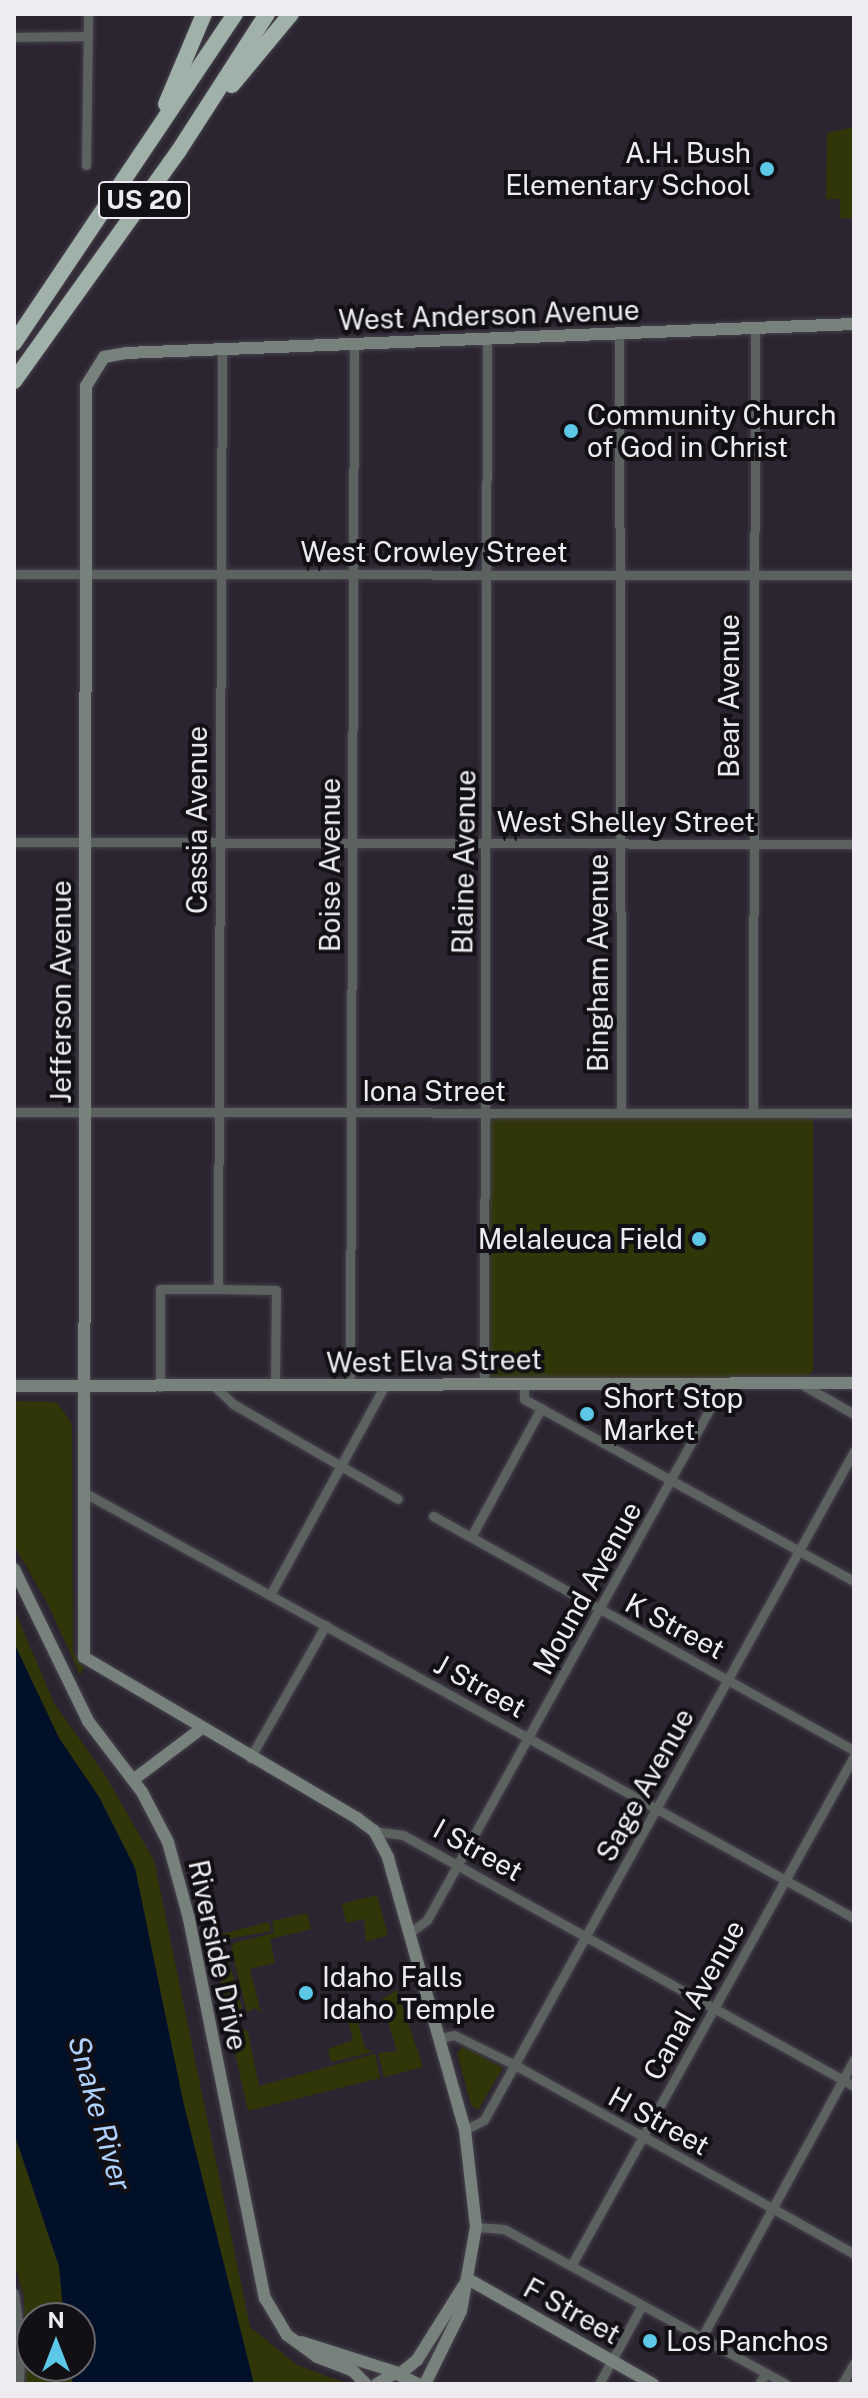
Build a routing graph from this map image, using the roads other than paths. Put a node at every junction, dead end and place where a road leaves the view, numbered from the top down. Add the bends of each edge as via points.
1 (88, 14) edge
2 (204, 14) edge
3 (235, 14) edge
4 (267, 14) edge
5 (291, 14) edge
6 (88, 36) junction
7 (14, 37) edge
8 (178, 152) junction
9 (137, 164) junction
10 (86, 165) dead end
11 (854, 324) edge
12 (755, 328) junction
13 (619, 333) junction
14 (487, 340) junction
15 (14, 343) edge
16 (354, 344) junction
17 (222, 351) junction
18 (126, 353) joint
19 (14, 381) edge
20 (86, 573) junction
21 (219, 573) junction
22 (14, 574) edge
23 (353, 574) junction
24 (485, 574) junction
25 (619, 575) junction
26 (752, 575) junction
27 (854, 575) edge
28 (14, 842) edge
29 (86, 843) junction
30 (219, 843) junction
31 (352, 843) junction
32 (485, 844) junction
33 (619, 844) junction
34 (751, 844) junction
35 (854, 844) edge
36 (14, 1112) edge
37 (85, 1112) junction
38 (219, 1112) junction
39 (351, 1113) junction
40 (484, 1113) junction
41 (621, 1113) junction
42 (753, 1113) junction
43 (854, 1113) edge
44 (218, 1289) junction
45 (724, 1383) junction
46 (800, 1383) junction
47 (854, 1383) edge
48 (484, 1384) junction
49 (524, 1384) junction
50 (385, 1385) junction
51 (14, 1386) edge
52 (275, 1386) junction
53 (350, 1386) junction
54 (83, 1387) junction
55 (160, 1387) junction
56 (215, 1387) junction
57 (541, 1408) junction
58 (854, 1414) edge
59 (854, 1451) edge
60 (342, 1467) junction
61 (671, 1480) junction
62 (85, 1493) junction
63 (398, 1499) dead end
64 (433, 1516) dead end
65 (471, 1537) junction
66 (799, 1551) junction
67 (14, 1569) edge
68 (854, 1581) edge
69 (270, 1595) junction
70 (598, 1610) junction
71 (326, 1625) junction
72 (84, 1654) joint
73 (728, 1680) junction
74 (202, 1728) junction
75 (529, 1739) junction
76 (854, 1753) edge
77 (250, 1758) junction
78 (133, 1780) junction
79 (657, 1809) junction
80 (374, 1831) junction
81 (457, 1866) junction
82 (786, 1880) junction
83 (854, 1918) edge
84 (411, 1932) junction
85 (586, 1937) junction
86 (715, 2009) junction
87 (440, 2038) junction
88 (854, 2059) edge
89 (515, 2065) junction
90 (843, 2080) junction
91 (854, 2086) edge
92 (465, 2130) junction
93 (643, 2137) junction
94 (772, 2209) junction
95 (476, 2227) junction
96 (854, 2254) edge
97 (571, 2266) junction
98 (468, 2279) junction
99 (14, 2293) edge
100 (642, 2305) junction
101 (287, 2335) junction
102 (702, 2337) junction
103 (612, 2361) junction
104 (854, 2363) edge
105 (400, 2373) junction
106 (766, 2373) junction
107 (19, 2384) edge
108 (366, 2384) edge
109 (377, 2384) edge
110 (418, 2384) edge
111 (425, 2384) edge
112 (599, 2384) edge
113 (653, 2384) edge
114 (759, 2384) edge
115 (786, 2384) edge
116 (842, 2384) edge

1 - 6 street
2 - 9 highway
3 - 9 highway, US 20
4 - 8 highway, US 20
5 - 8 highway
6 - 7 street
6 - 10 street
8 - 19 highway, US 20
9 - 15 highway, US 20
11 - 12 street, West Anderson Avenue
12 - 13 street, West Anderson Avenue
12 - 26 street, Bear Avenue
13 - 14 street, West Anderson Avenue
13 - 25 street, Bingham Avenue
14 - 16 street, West Anderson Avenue
14 - 24 street, Blaine Avenue
16 - 17 street, West Anderson Avenue
16 - 23 street, Boise Avenue
17 - 18 street, West Anderson Avenue
17 - 21 street, Cassia Avenue
18 - 20 street, Jefferson Avenue via 104,357 86,386
20 - 21 street, West Crowley Street
20 - 22 street, West Crowley Street
20 - 29 street, Jefferson Avenue
21 - 23 street, West Crowley Street
21 - 30 street, Cassia Avenue
23 - 24 street, West Crowley Street
23 - 31 street, Boise Avenue
24 - 25 street, West Crowley Street
24 - 32 street, Blaine Avenue
25 - 26 street, West Crowley Street
25 - 33 street, Bingham Avenue
26 - 27 street, West Crowley Street
26 - 34 street, Bear Avenue
28 - 29 street, West Shelley Street
29 - 30 street, West Shelley Street
29 - 37 street, Jefferson Avenue
30 - 31 street, West Shelley Street
30 - 38 street, Cassia Avenue
31 - 32 street, West Shelley Street
31 - 39 street, Boise Avenue
32 - 33 street, West Shelley Street
32 - 40 street, Blaine Avenue
33 - 34 street, West Shelley Street
33 - 41 street, Bingham Avenue
34 - 35 street, West Shelley Street
34 - 42 street, Bear Avenue
36 - 37 street, Iona Street
37 - 38 street, Iona Street
37 - 54 street, Jefferson Avenue
38 - 39 street, Iona Street
38 - 44 street, Cassia Avenue
39 - 40 street, Iona Street
39 - 53 street, Boise Avenue
40 - 41 street, Iona Street
40 - 48 street, Blaine Avenue
41 - 42 street, Iona Street
42 - 43 street, Iona Street
44 - 52 street via 276,1290
44 - 55 street via 160,1289
45 - 46 street, West Elva Street
45 - 49 street, West Elva Street
45 - 61 street, Mound Avenue
46 - 47 street, West Elva Street
46 - 58 street
48 - 49 street, West Elva Street
48 - 50 street, West Elva Street
49 - 57 street via 524,1399
50 - 53 street, West Elva Street
50 - 60 street
51 - 54 street, West Elva Street
52 - 53 street, West Elva Street
52 - 56 street, West Elva Street
54 - 55 street, West Elva Street
54 - 62 street, Jefferson Avenue
55 - 56 street, West Elva Street
56 - 60 street via 233,1404
57 - 61 street
57 - 65 street
59 - 66 street, Sage Avenue
60 - 63 street
60 - 69 street
61 - 66 street
61 - 70 street, Mound Avenue
62 - 69 street, J Street
62 - 72 street, Jefferson Avenue
64 - 65 street, K Street
65 - 70 street, K Street
66 - 68 street
66 - 73 street, Sage Avenue
67 - 78 street, Riverside Drive via 88,1721
69 - 71 street, J Street
70 - 73 street, K Street
70 - 75 street, Mound Avenue
71 - 75 street, J Street
71 - 77 street
72 - 74 street, I Street
73 - 76 street, K Street
73 - 79 street, Sage Avenue
74 - 77 street, I Street
74 - 78 street
75 - 79 street, J Street
75 - 81 street, Mound Avenue
76 - 82 street, Canal Avenue
77 - 80 street, I Street
78 - 101 street, Riverside Drive via 168,1842 180,1878 261,2284
79 - 82 street, J Street
79 - 85 street, Sage Avenue
80 - 81 street, I Street via 403,1835
80 - 84 street via 388,1857
81 - 84 street, Mound Avenue via 427,1920
81 - 85 street, I Street
82 - 83 street, J Street
82 - 86 street, Canal Avenue
84 - 87 street
85 - 86 street, I Street
85 - 89 street, Sage Avenue
86 - 90 street, I Street
86 - 93 street, Canal Avenue
87 - 89 street, H Street via 454,2035
87 - 92 street
88 - 90 street
89 - 92 street, Sage Avenue via 484,2120
89 - 93 street, H Street
90 - 91 street, I Street
90 - 94 street
92 - 95 street
93 - 94 street, H Street
93 - 97 street, Canal Avenue
94 - 96 street, H Street
94 - 102 street
95 - 97 street via 504,2229
95 - 98 street
97 - 100 street
98 - 103 street, F Street
98 - 105 street via 417,2360
98 - 111 street via 461,2311
99 - 107 street via 21,2341
100 - 102 street
100 - 103 street
101 - 105 street
101 - 108 street, Riverside Drive via 317,2357 353,2371
102 - 106 street
103 - 112 street
103 - 113 street, F Street
104 - 116 street
105 - 109 street
105 - 110 street
106 - 114 street
106 - 115 street

